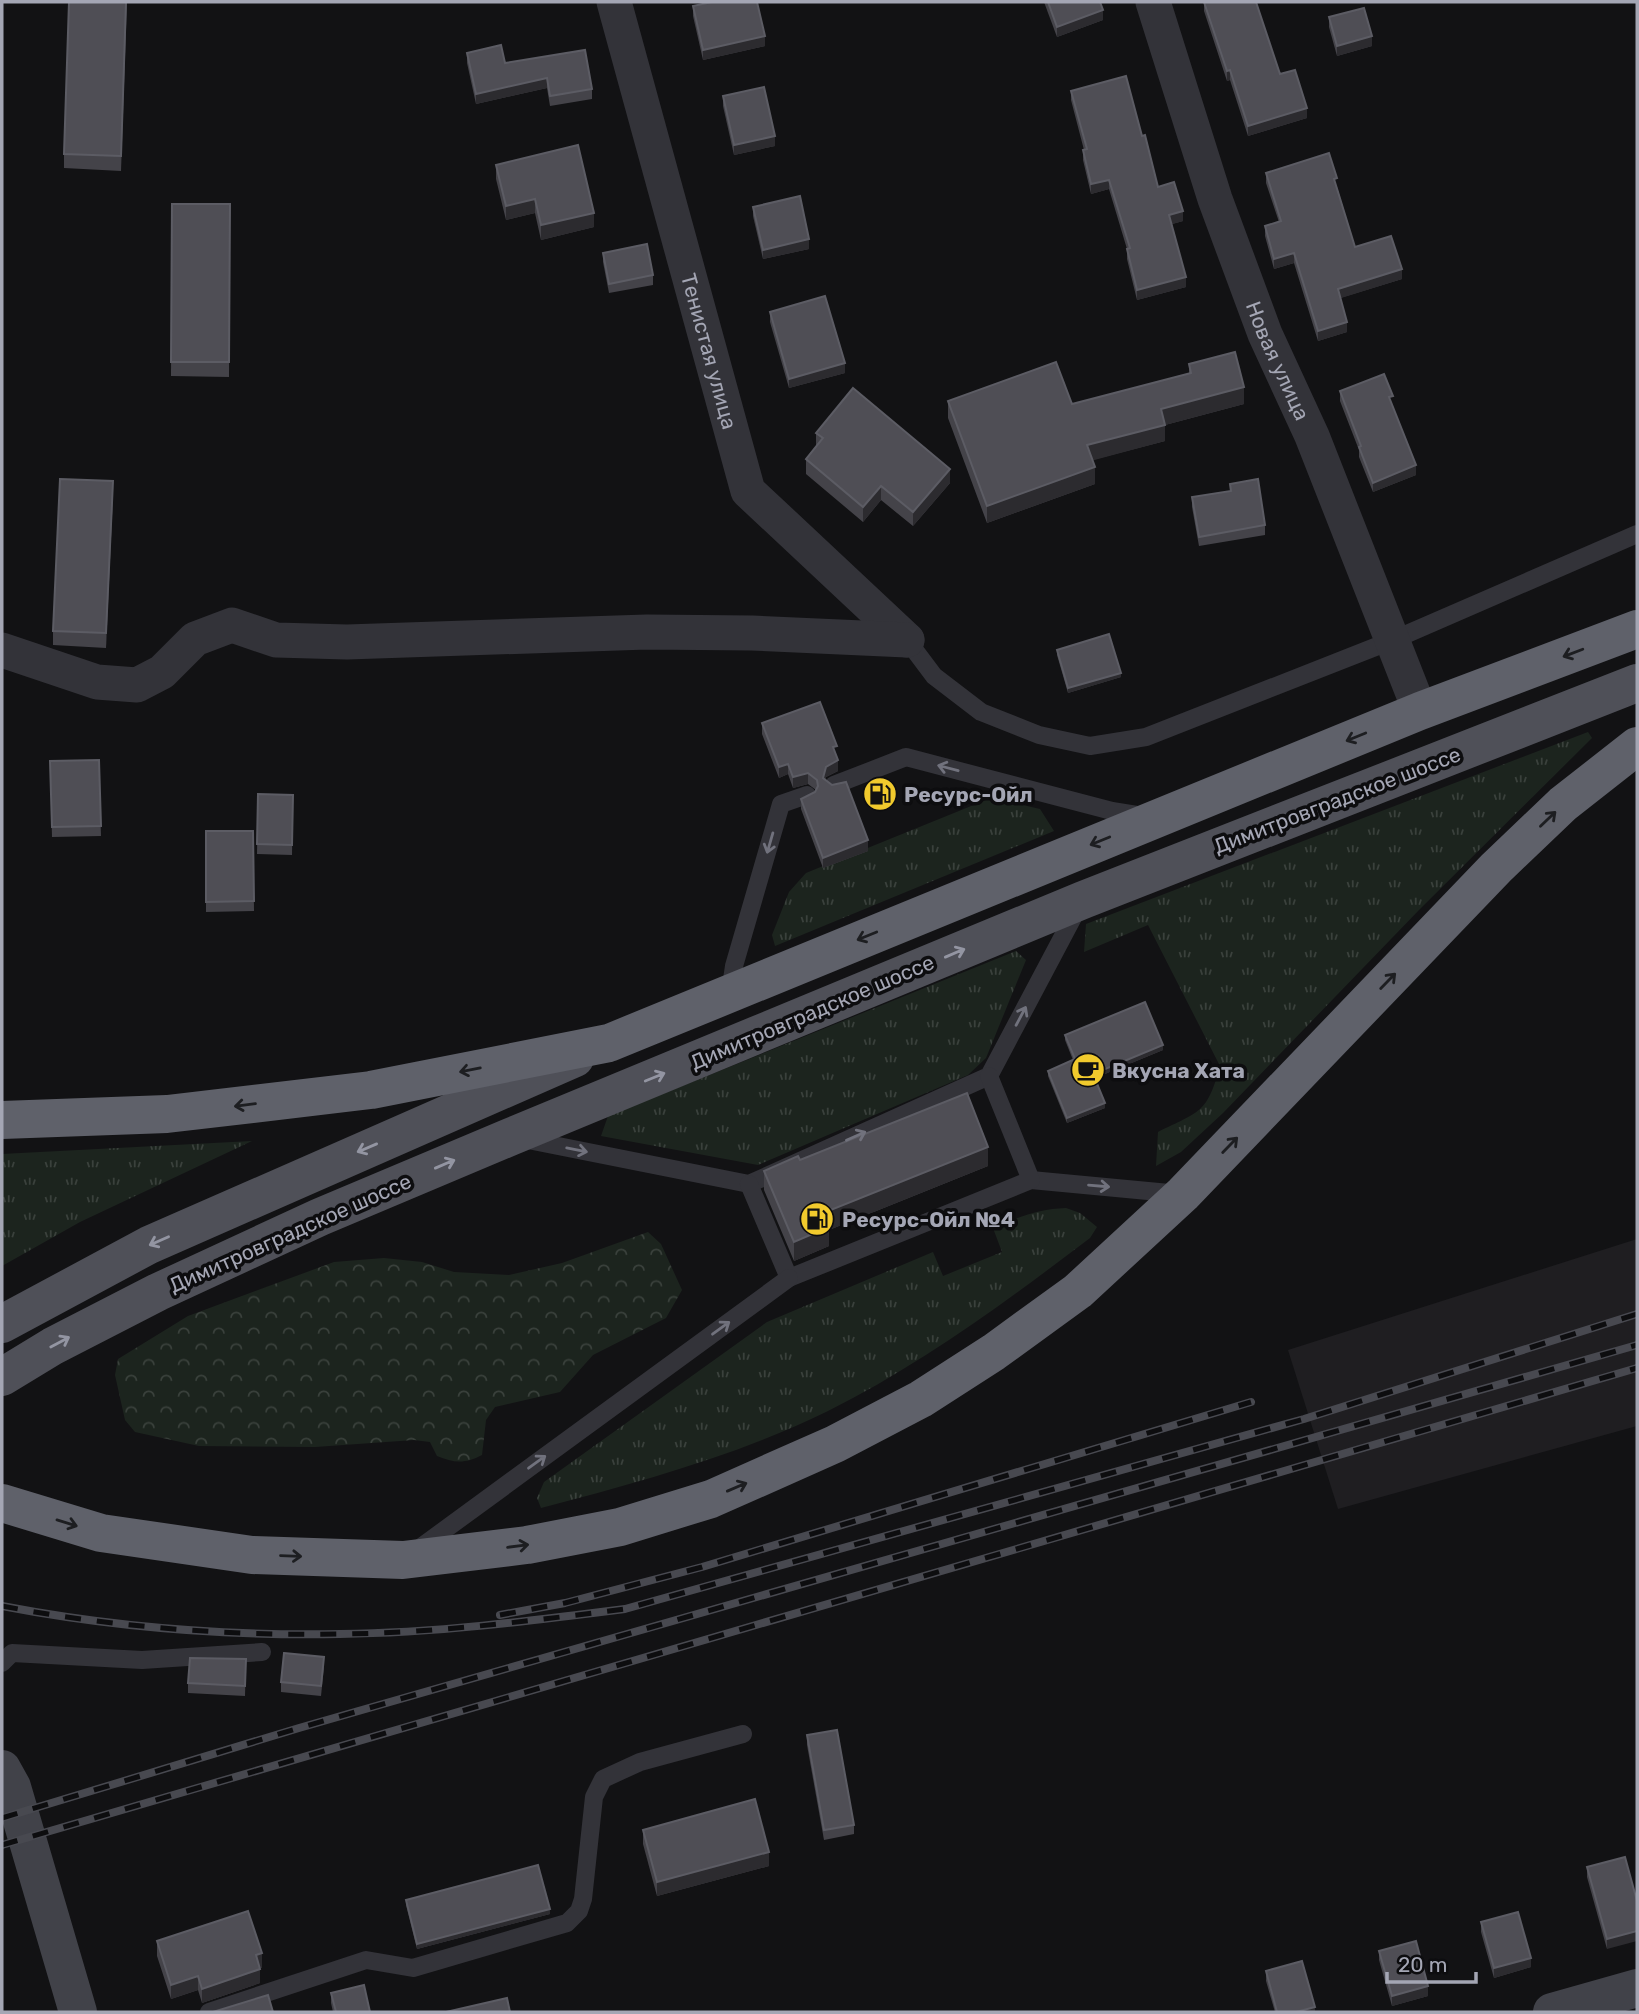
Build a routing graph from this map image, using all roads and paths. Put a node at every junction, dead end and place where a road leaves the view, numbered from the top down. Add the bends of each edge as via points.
1 (614, 2) edge
2 (1153, 2) edge
3 (1637, 534) edge
4 (1637, 629) edge
5 (907, 640) junction
6 (1393, 640) junction
7 (2, 650) edge
8 (1637, 682) edge
9 (1420, 711) junction
10 (1637, 746) edge
11 (834, 785) edge
12 (807, 795) edge
13 (1157, 818) junction
14 (1083, 900) junction
15 (730, 993) junction
16 (609, 1043) junction
17 (989, 1076) junction
18 (2, 1120) edge
19 (510, 1137) junction
20 (1031, 1180) junction
21 (749, 1184) junction
22 (1183, 1194) junction
23 (789, 1279) junction
24 (2, 1324) edge
25 (2, 1377) edge
26 (2, 1503) edge
27 (403, 1560) junction
28 (262, 1652) dead end
29 (2, 1663) edge
30 (743, 1734) dead end
31 (2, 1769) edge
32 (1615, 1999) edge
33 (78, 2012) edge
34 (209, 2012) edge
35 (1552, 2012) edge

1 - 5 street, Тенистая улица via 748,491
2 - 6 street, Новая улица via 1215,199 1265,334 1312,436
3 - 6 lane
4 -> 9 highway
5 - 6 lane via 934,676 981,712 1039,735 1090,746 1146,737
5 - 7 street via 647,632 347,642 276,640 232,625 195,639 162,672 137,685 97,682
6 - 9 street, Новая улица
8 - 14 main road, Димитровградское шоссе
9 -> 13 highway
22 -> 10 highway via 1496,868 1563,804
13 -> 11 lane via 1112,811 906,757
12 -> 15 lane via 781,804
13 -> 15 highway
17 -> 14 lane
19 -> 14 main road, Димитровградское шоссе
15 - 16 highway
16 -> 18 highway via 358,1091 167,1114
16 -> 24 main road via 149,1245
17 - 20 lane
21 -> 17 lane
19 -> 21 lane
25 -> 19 main road, Димитровградское шоссе via 52,1346 170,1287
20 -> 22 lane
20 - 23 lane
21 - 23 lane
27 -> 22 highway via 527,1545 620,1527 711,1499 835,1444 920,1399 1005,1345 1078,1291
27 -> 23 lane
26 -> 27 highway via 102,1533 252,1555
28 - 29 lane via 142,1660 12,1653
30 - 34 lane via 640,1762 603,1779 594,1797 583,1899 567,1923 413,1968 366,1960
31 - 33 street via 12,1787
32 - 35 street

